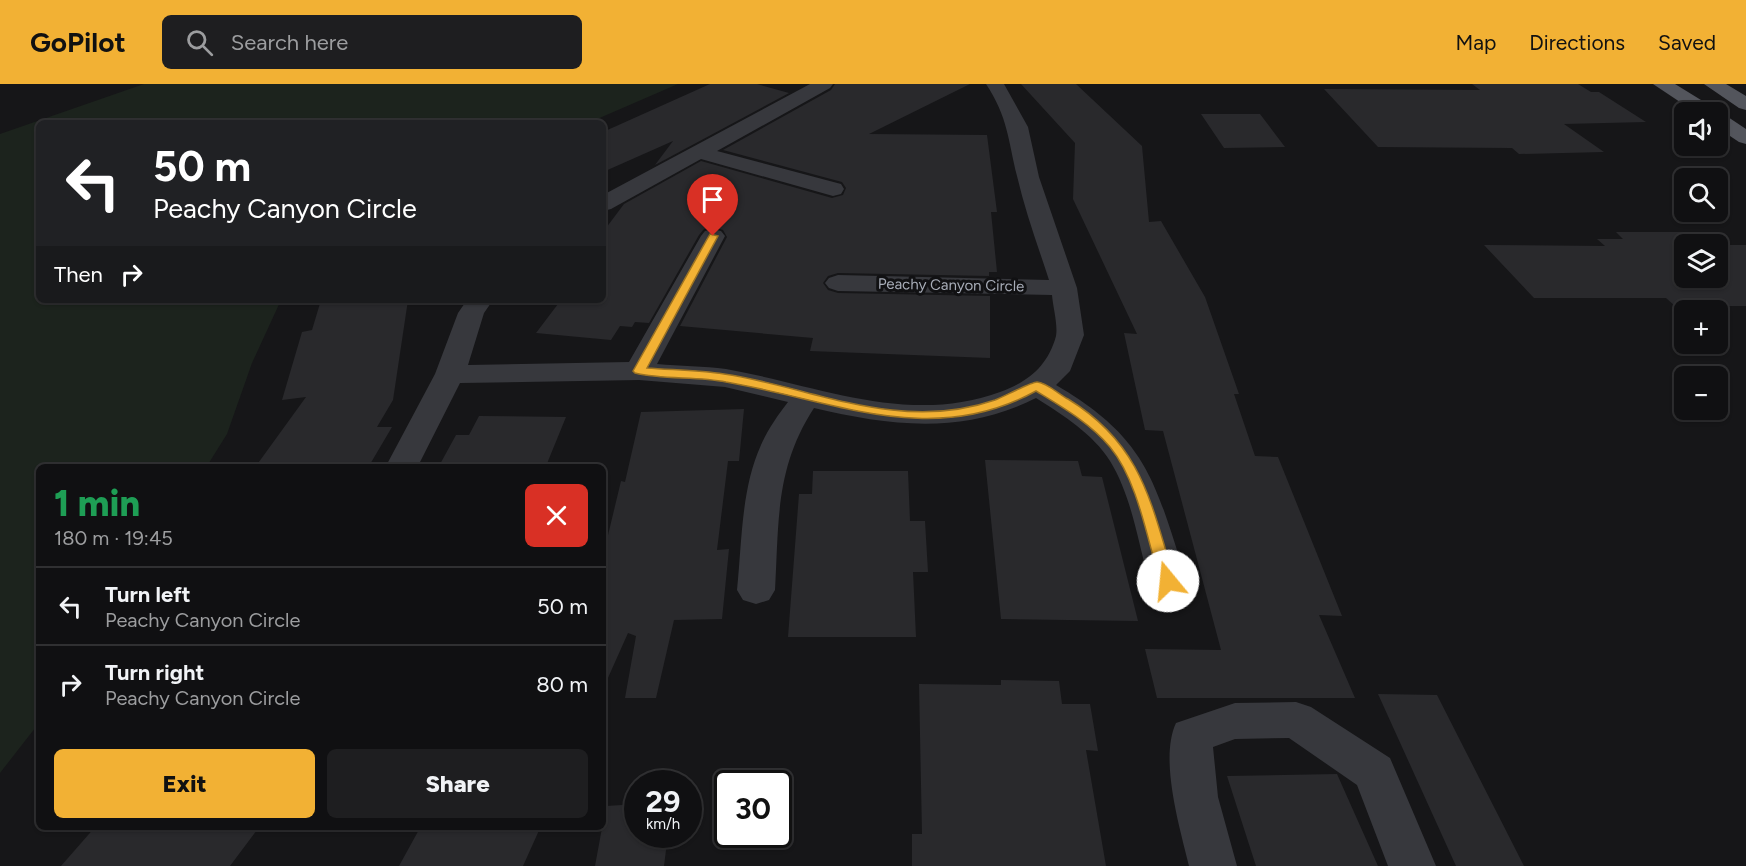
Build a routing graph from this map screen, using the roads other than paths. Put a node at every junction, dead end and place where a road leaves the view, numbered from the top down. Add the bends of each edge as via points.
1 (824, 84) edge
2 (995, 84) edge
3 (1662, 84) edge
4 (1713, 84) edge
5 (1691, 102) edge
6 (1746, 104) edge
7 (1728, 126) edge
8 (1746, 138) edge
9 (698, 152) junction
10 (832, 189) dead end
11 (606, 202) edge
12 (713, 236) dead end
13 (838, 283) dead end
14 (1064, 288) junction
15 (478, 303) edge
16 (639, 371) junction
17 (450, 374) junction
18 (1037, 386) junction
19 (806, 397) junction
20 (403, 464) edge
21 (1168, 581) dead end
22 (756, 590) dead end
23 (1213, 866) edge
24 (1412, 866) edge

1 - 9 street
2 - 14 street via 1018,126 1028,177
3 - 5 main road
4 - 6 main road
7 - 8 main road
9 - 10 street
9 - 11 street
12 - 16 street
13 - 14 street, Peachy Canyon Circle
14 - 18 street via 1070,335 1055,371
15 - 17 street
16 - 17 street
16 - 19 street via 725,378
17 - 20 street
18 - 19 street via 985,408 941,415 893,414
18 - 21 street via 1077,410 1114,444 1136,479
19 - 22 street via 783,430 773,454
23 - 24 street via 1195,797 1191,736 1235,721 1296,720 1374,772

